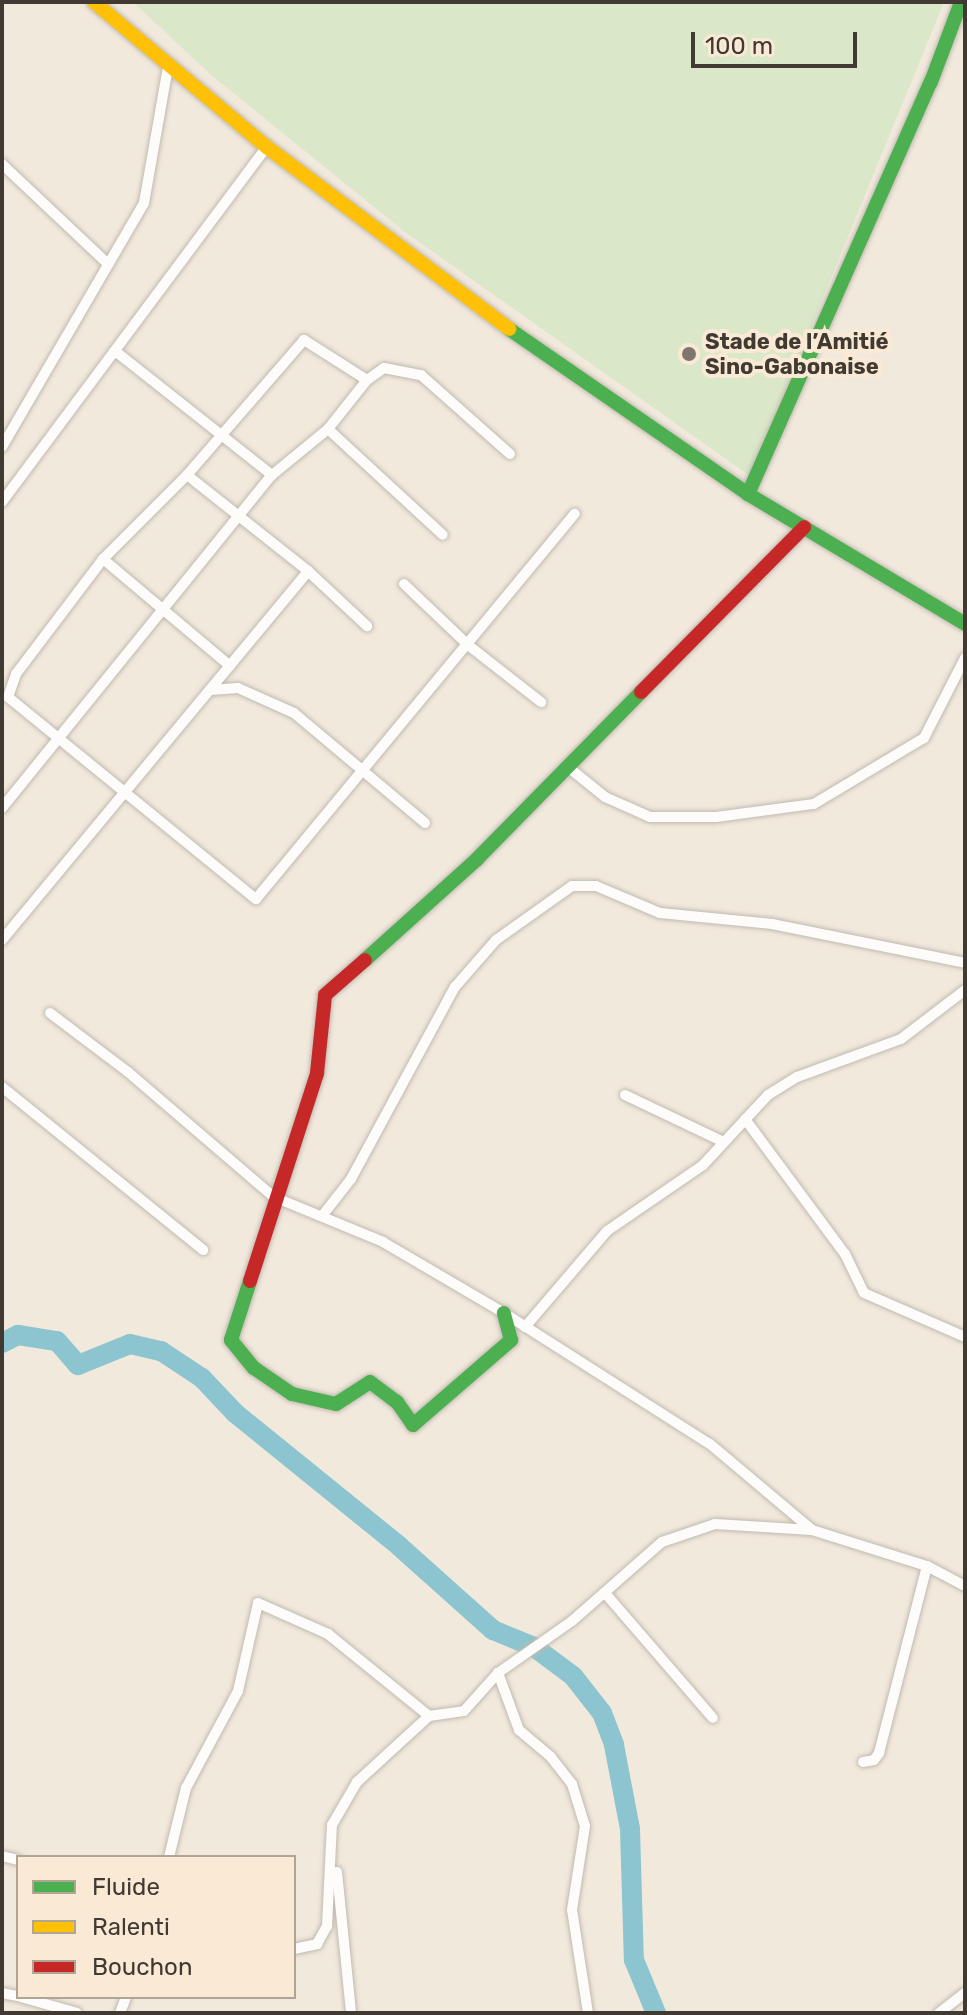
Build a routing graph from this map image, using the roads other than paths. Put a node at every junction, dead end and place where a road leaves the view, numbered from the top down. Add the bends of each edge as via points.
1 (94, 2) edge
2 (961, 2) edge
3 (168, 67) junction
4 (267, 147) junction
5 (2, 164) edge
6 (108, 264) junction
7 (115, 351) junction
8 (367, 380) junction
9 (328, 429) junction
10 (223, 432) junction
11 (2, 447) edge
12 (510, 454) dead end
13 (187, 475) junction
14 (272, 475) junction
15 (748, 494) junction
16 (2, 502) edge
17 (575, 514) dead end
18 (238, 516) junction
19 (804, 527) junction
20 (443, 535) dead end
21 (103, 559) junction
22 (308, 571) junction
23 (404, 584) dead end
24 (165, 610) junction
25 (965, 624) edge
26 (367, 626) dead end
27 (468, 645) junction
28 (965, 658) edge
29 (230, 666) junction
30 (210, 690) junction
31 (5, 694) edge
32 (541, 702) dead end
33 (61, 740) junction
34 (568, 767) junction
35 (359, 768) junction
36 (123, 790) junction
37 (2, 808) edge
38 (425, 823) dead end
39 (2, 940) edge
40 (965, 963) edge
41 (965, 990) edge
42 (50, 1013) dead end
43 (2, 1087) edge
44 (625, 1095) dead end
45 (745, 1119) junction
46 (724, 1142) junction
47 (274, 1197) junction
48 (322, 1216) junction
49 (203, 1250) dead end
50 (504, 1313) junction
51 (525, 1327) junction
52 (965, 1337) edge
53 (812, 1530) junction
54 (927, 1566) junction
55 (965, 1586) edge
56 (605, 1593) junction
57 (498, 1673) junction
58 (429, 1716) junction
59 (713, 1718) dead end
60 (863, 1762) dead end
61 (332, 1825) junction
62 (169, 1855) edge
63 (296, 1949) edge
64 (965, 1993) edge
65 (30, 1999) edge
66 (77, 2013) edge
67 (351, 2013) edge
68 (588, 2013) edge
69 (939, 2013) edge

1 - 3 street
2 - 15 street via 931,82
3 - 4 street
3 - 6 street via 144,203
4 - 7 street
4 - 15 street via 573,377
5 - 6 street
6 - 11 street
7 - 10 street
7 - 16 street
8 - 9 street
8 - 10 street via 304,340
8 - 12 street via 384,368 421,375
9 - 14 street
9 - 20 street
10 - 13 street
10 - 14 street
13 - 18 street
13 - 21 street
14 - 18 street
15 - 19 street
17 - 27 street
18 - 22 street
18 - 24 street
19 - 25 street
19 - 34 street
21 - 24 street
21 - 31 street
22 - 26 street
22 - 29 street
23 - 27 street
24 - 29 street
24 - 33 street
27 - 32 street
27 - 35 street
28 - 34 street via 924,738 814,804 716,817 650,817 605,797
29 - 30 street
30 - 35 street via 238,688 294,713
30 - 36 street
31 - 33 street
33 - 36 street
33 - 37 street
34 - 47 street via 477,859 325,995 317,1073 290,1164
35 - 36 street via 256,899
35 - 38 street
36 - 39 street
40 - 48 street via 772,924 660,913 596,886 572,886 496,940 455,987 351,1179
41 - 45 street via 901,1039 783,1083
42 - 47 street
43 - 49 street
44 - 46 street
45 - 46 street
45 - 52 street via 845,1254 864,1293
46 - 51 street via 685,1180 607,1231
47 - 48 street
47 - 50 street via 231,1340 254,1368 292,1394 336,1404 370,1382 397,1402 413,1425 511,1340
48 - 50 street via 383,1242
50 - 51 street
51 - 53 street via 710,1444
53 - 54 street
53 - 56 street via 730,1523 703,1527 662,1542
54 - 55 street
54 - 60 street via 879,1753
56 - 57 street
56 - 59 street
57 - 58 street via 464,1711
57 - 68 street via 519,1730 572,1784 585,1826 572,1910
58 - 61 street via 357,1782
58 - 62 street via 328,1634 258,1603 238,1691 186,1788
61 - 63 street via 327,1926 317,1944
61 - 67 street
64 - 69 street
65 - 66 street

